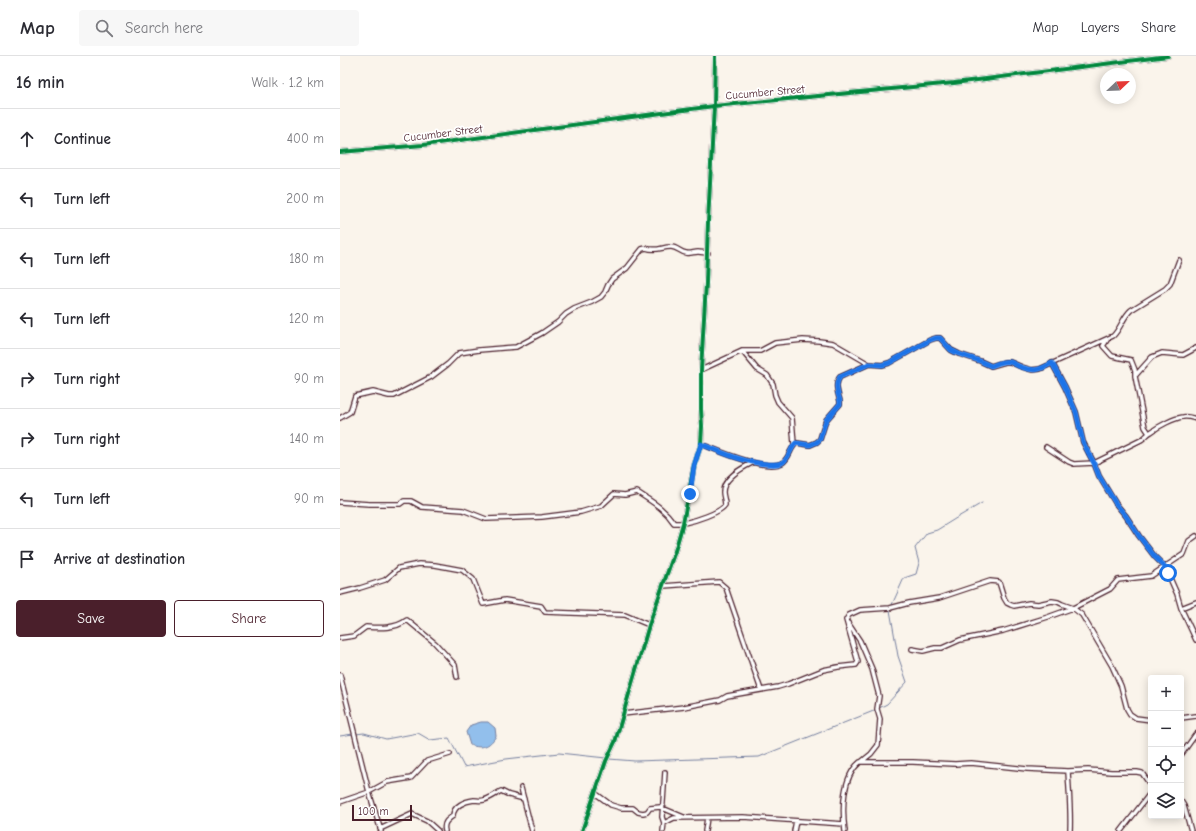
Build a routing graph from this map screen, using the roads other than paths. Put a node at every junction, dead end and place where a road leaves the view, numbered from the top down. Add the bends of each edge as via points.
1 (715, 56) edge
2 (1168, 56) edge
3 (714, 106) junction
4 (340, 152) edge
5 (708, 253) junction
6 (1179, 260) dead end
7 (1107, 339) junction
8 (1196, 348) edge
9 (742, 351) junction
10 (1052, 363) junction
11 (869, 364) junction
12 (701, 370) junction
13 (1135, 376) junction
14 (340, 418) edge
15 (1196, 419) edge
16 (1149, 433) junction
17 (701, 444) junction
18 (794, 444) junction
19 (1046, 447) dead end
20 (752, 463) junction
21 (1094, 463) junction
22 (340, 502) edge
23 (684, 523) junction
24 (1196, 536) edge
25 (1165, 567) junction
26 (663, 586) junction
27 (340, 593) edge
28 (1196, 602) edge
29 (1073, 608) junction
30 (1181, 608) junction
31 (846, 620) junction
32 (649, 625) junction
33 (340, 638) edge
34 (1196, 640) edge
35 (912, 649) dead end
36 (340, 675) edge
37 (457, 677) dead end
38 (761, 690) junction
39 (623, 714) junction
40 (1196, 716) edge
41 (1184, 718) edge
42 (1148, 720) edge
43 (1196, 734) edge
44 (1184, 751) edge
45 (450, 754) dead end
46 (860, 762) junction
47 (1068, 771) junction
48 (665, 772) dead end
49 (1149, 783) edge
50 (521, 788) dead end
51 (369, 792) junction
52 (595, 793) junction
53 (1148, 796) edge
54 (524, 799) junction
55 (340, 802) edge
56 (1184, 806) edge
57 (663, 809) junction
58 (688, 818) junction
59 (706, 818) junction
60 (796, 821) junction
61 (664, 823) junction
62 (844, 824) junction
63 (381, 830) edge
64 (438, 831) edge
65 (445, 831) edge
66 (532, 831) edge
67 (582, 831) edge
68 (663, 831) edge
69 (705, 831) edge
70 (794, 831) edge
71 (845, 831) edge
72 (1070, 831) edge
73 (1121, 831) edge
74 (1191, 831) edge

1 - 3 street
2 - 3 street, Cucumber Street via 954,83
3 - 4 street, Cucumber Street via 423,145
3 - 5 street
5 - 12 street
5 - 14 street via 685,253 671,247 642,249 627,268 612,279 601,297 574,309 558,322 516,347 459,353 431,377 394,396 373,392 355,396 350,412
6 - 7 street via 1170,284 1127,313 1117,332
7 - 10 street
7 - 13 street via 1103,346 1112,356 1131,360
8 - 13 street via 1183,355 1162,354 1152,357
9 - 11 street via 760,350 775,343 819,341 833,343
9 - 12 street
9 - 18 street via 773,384 778,402 792,418
10 - 11 street via 1032,370 1010,362 991,366 951,350 940,338 936,338 889,363
10 - 21 street via 1076,412 1083,442
11 - 18 street via 837,380 840,404 826,420 820,439 810,445 799,442
12 - 17 street
13 - 16 street via 1145,427
15 - 16 street via 1182,417
16 - 21 street via 1142,440
17 - 20 street
17 - 23 street via 694,466
18 - 20 street via 787,458 780,464
19 - 21 street via 1072,464
20 - 23 street via 736,471 725,483 723,509
21 - 25 street via 1116,504
22 - 23 street via 400,504 411,501 422,507 463,510 486,519 542,517 581,512 601,506 614,494 637,492 662,508 674,523
23 - 26 street
24 - 25 street via 1189,541 1184,554
25 - 29 street via 1151,576 1118,580 1110,590
25 - 30 street
26 - 32 street
26 - 38 street via 719,582 726,588
27 - 32 street via 385,580 399,568 418,564 435,565 462,570 473,579 483,604 505,600 541,606 545,612 625,615
28 - 30 street
29 - 31 street via 1052,601 1014,606 1007,603 999,582 990,581 939,598 890,608 860,610 849,615
29 - 35 street via 1003,631 960,640 942,648 923,651
29 - 42 street via 1082,615 1112,666 1130,714 1136,718
30 - 34 street
31 - 38 street via 857,655 856,665 822,670 788,684
31 - 46 street via 860,641 872,669 879,696 878,745
32 - 39 street
33 - 37 street via 354,636 366,627 380,628 401,624 406,620 435,643 450,659 455,665
36 - 51 street
38 - 39 street via 684,707
39 - 52 street
40 - 41 street
43 - 44 street
45 - 51 street via 427,761 411,778 387,782
46 - 47 street via 971,763
46 - 62 street via 854,768 846,790
47 - 49 street via 1137,772 1142,773
47 - 72 street
48 - 57 street
50 - 54 street
51 - 55 street
51 - 63 street
52 - 57 street via 611,805 621,808 633,808 643,813 655,807
52 - 67 street
53 - 73 street
54 - 65 street via 501,791 485,800 473,800 462,804 453,811 454,816 447,820
54 - 66 street
56 - 74 street
57 - 58 street
57 - 61 street
58 - 59 street
58 - 61 street via 674,818
59 - 60 street via 743,817
59 - 69 street
60 - 62 street
60 - 70 street
61 - 68 street
62 - 71 street
63 - 64 street via 412,814 427,821

